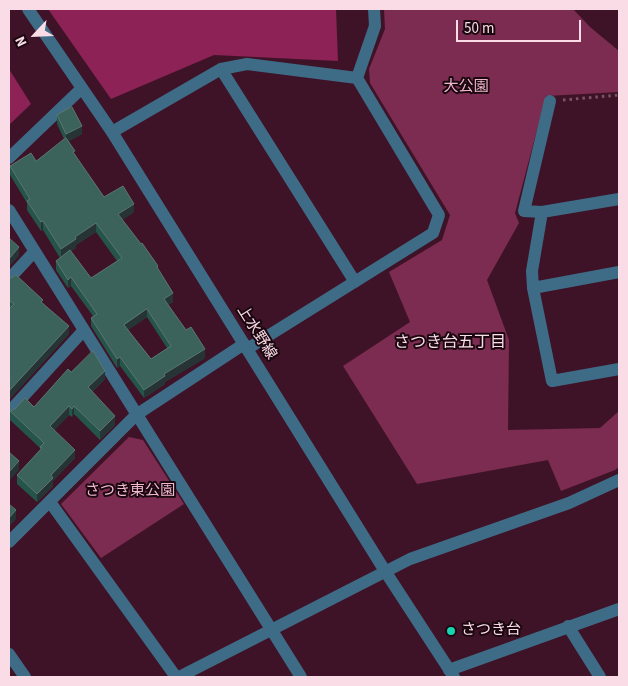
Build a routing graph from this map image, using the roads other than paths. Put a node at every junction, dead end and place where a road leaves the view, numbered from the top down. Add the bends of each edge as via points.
1 (28, 9) edge
2 (374, 9) edge
3 (222, 69) junction
4 (357, 78) junction
5 (81, 89) junction
6 (550, 101) road end
7 (112, 132) junction
8 (9, 158) edge
9 (619, 199) edge
10 (9, 210) edge
11 (542, 212) junction
12 (34, 252) junction
13 (619, 272) edge
14 (9, 279) edge
15 (355, 282) junction
16 (533, 288) junction
17 (84, 330) junction
18 (246, 347) junction
19 (619, 370) edge
20 (9, 412) edge
21 (136, 415) junction
22 (619, 480) edge
23 (50, 502) junction
24 (9, 542) edge
25 (385, 571) junction
26 (619, 609) edge
27 (568, 626) junction
28 (271, 630) junction
29 (9, 654) edge
30 (451, 674) edge
31 (24, 677) edge
32 (177, 677) edge
33 (301, 677) edge
34 (600, 677) edge

1 - 5 street, 上水野線
2 - 4 street via 375,26
3 - 4 street via 247,64
3 - 7 street
3 - 15 street
4 - 15 street via 439,215 433,233
5 - 7 street, 上水野線
5 - 8 street
6 - 11 street via 524,211
7 - 18 street, 上水野線
9 - 11 street
10 - 12 street
11 - 16 street via 532,271
12 - 14 street
12 - 17 street
13 - 16 street
15 - 18 street
16 - 19 street via 552,381
17 - 20 street
17 - 21 street
18 - 21 street
18 - 25 street, 上水野線
21 - 23 street
21 - 28 street
22 - 25 street via 569,503 410,559
23 - 24 street
23 - 32 street
25 - 28 street
25 - 30 street, 上水野線
26 - 27 street
27 - 30 street
27 - 34 street
28 - 32 street
28 - 33 street
29 - 31 street

